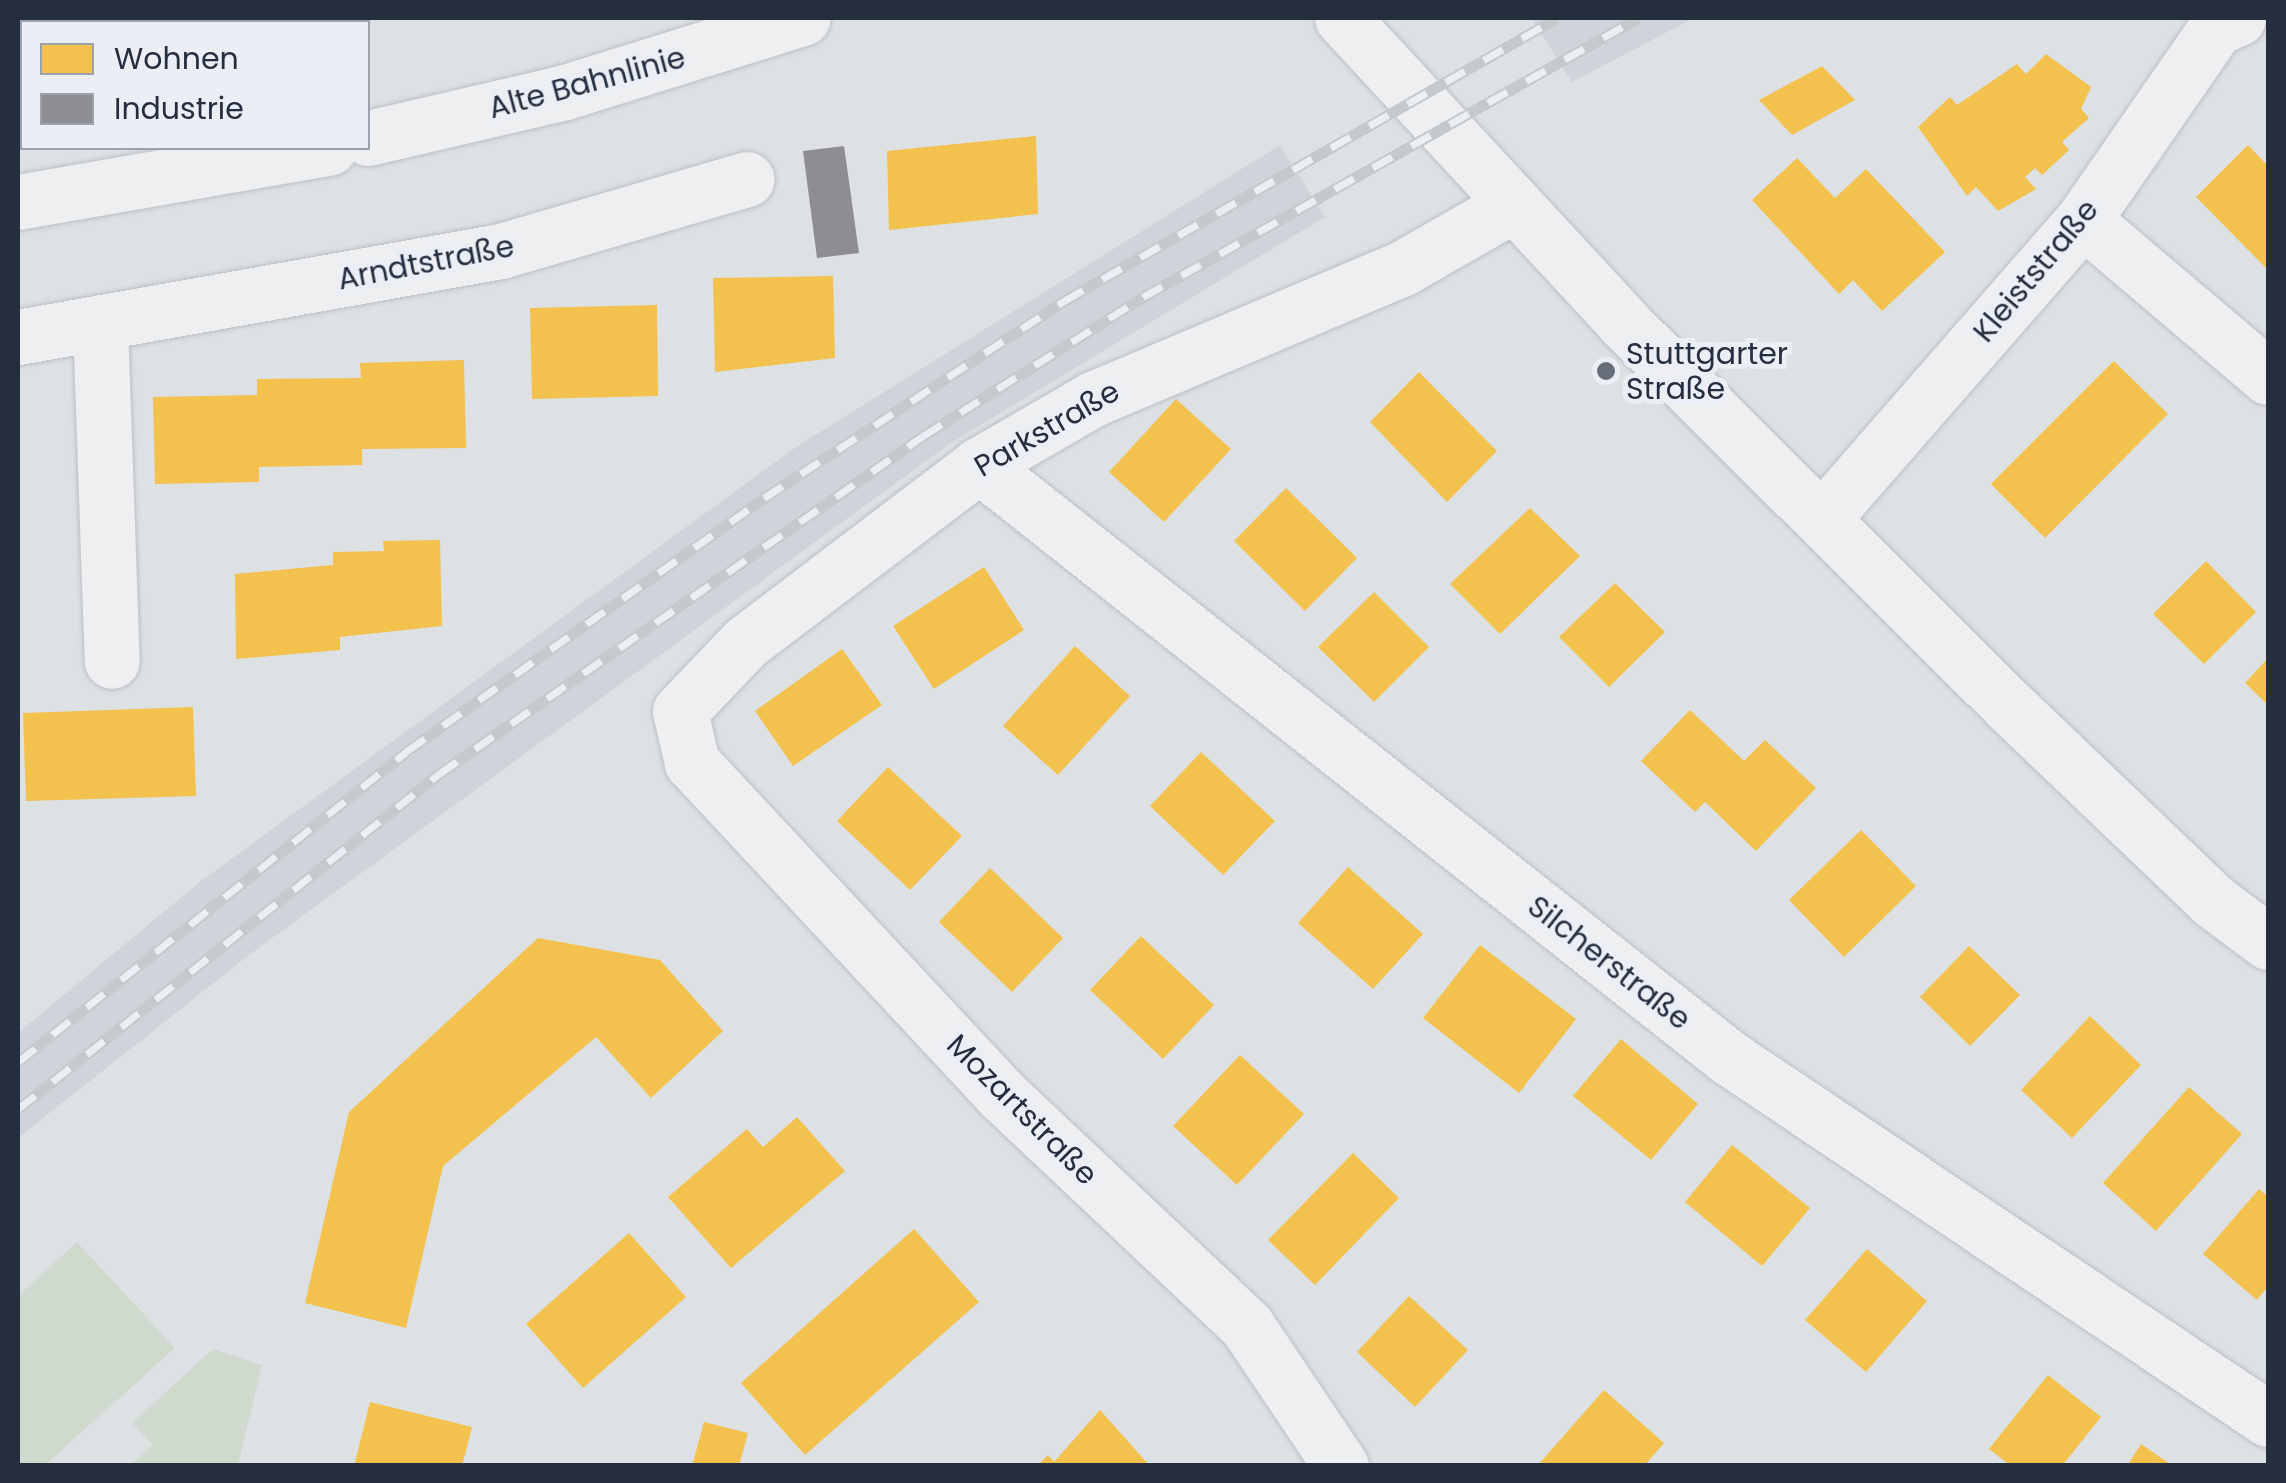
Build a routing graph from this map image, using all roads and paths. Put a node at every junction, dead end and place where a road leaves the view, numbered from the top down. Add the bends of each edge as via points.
1 (803, 18) edge
2 (1342, 18) edge
3 (2238, 18) edge
4 (370, 138) edge
5 (317, 150) edge
6 (747, 179) dead end
7 (18, 202) edge
8 (1513, 205) junction
9 (2083, 220) junction
10 (100, 324) junction
11 (18, 337) edge
12 (2268, 377) edge
13 (980, 465) junction
14 (1822, 519) junction
15 (112, 660) dead end
16 (692, 763) joint
17 (2268, 942) edge
18 (2268, 1419) edge
19 (1341, 1466) edge

1 - 4 street, Alte Bahnlinie via 564,92
2 - 8 street
3 - 9 street, Kleiststraße via 2216,28
5 - 7 street
6 - 10 street, Arndtstraße via 502,251
8 - 13 street, Parkstraße via 1404,268 1093,399
8 - 14 street
9 - 12 street
9 - 14 street, Kleiststraße
10 - 11 street, Arndtstraße
10 - 15 street
13 - 16 street, Parkstraße via 705,676 680,711
13 - 18 street, Silcherstraße via 1728,1056
14 - 17 street via 2212,901
16 - 19 street, Mozartstraße via 1002,1094 1246,1326

